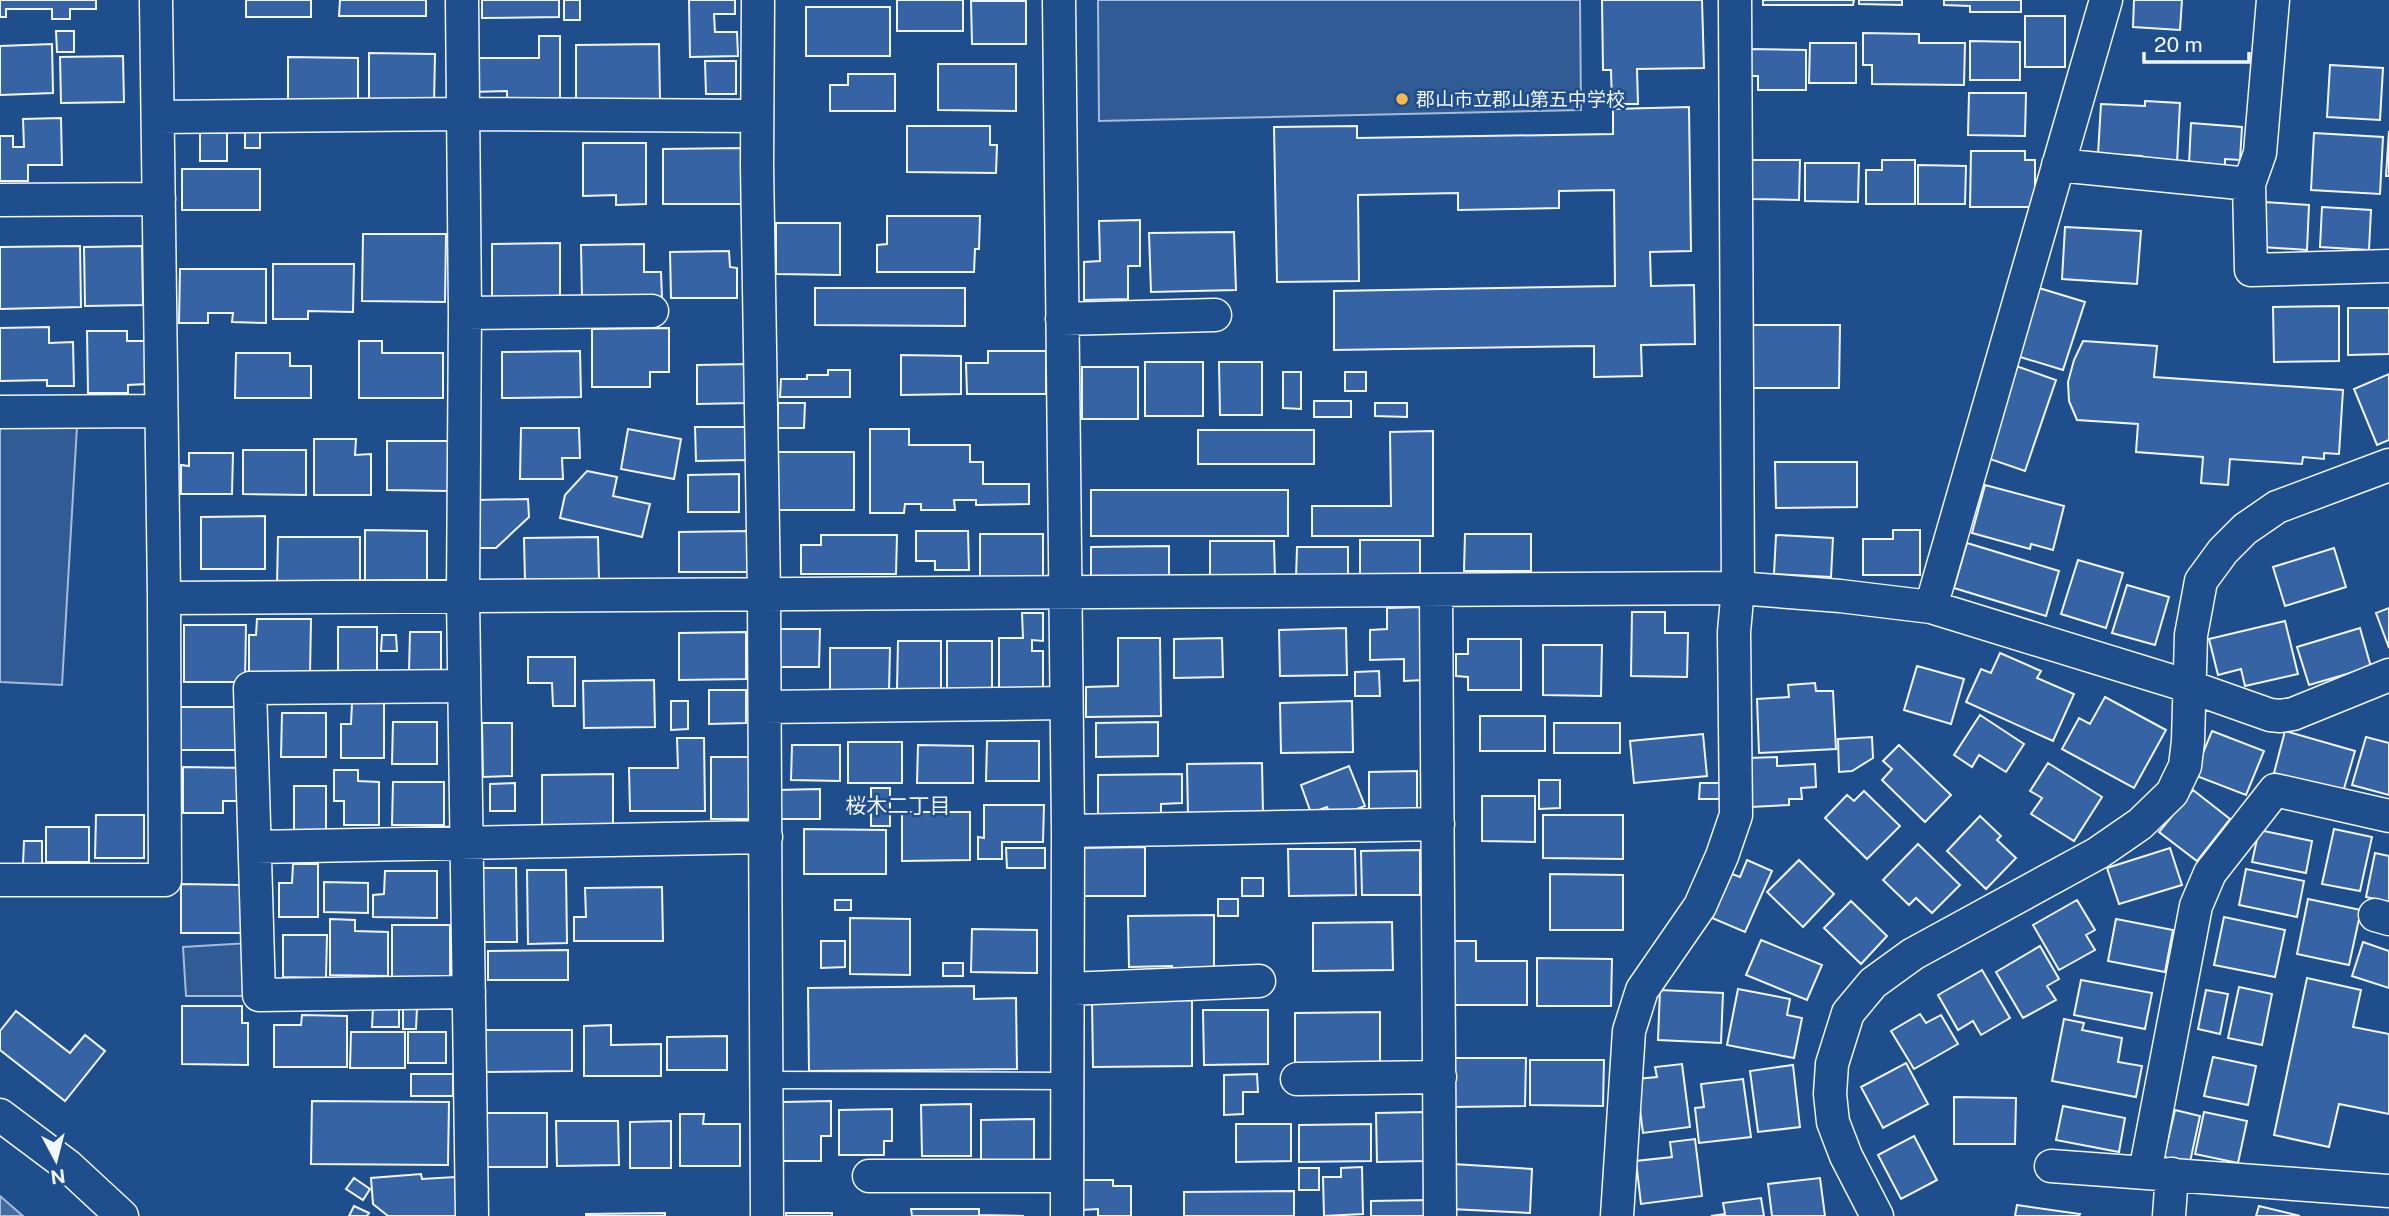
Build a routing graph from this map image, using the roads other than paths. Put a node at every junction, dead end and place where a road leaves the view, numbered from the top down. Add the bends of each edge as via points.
1 (156, 0) edge
2 (462, 0) edge
3 (758, 0) edge
4 (1059, 0) edge
5 (1735, 0) edge
6 (2106, 0) edge
7 (2273, 0) edge
8 (463, 114) junction
9 (757, 116) junction
10 (158, 117) junction
11 (2058, 165) junction
12 (2249, 184) junction
13 (0, 200) edge
14 (159, 200) junction
15 (2389, 266) edge
16 (652, 311) dead end
17 (465, 313) junction
18 (1215, 315) dead end
19 (1062, 319) junction
20 (160, 411) junction
21 (0, 412) edge
22 (2389, 465) edge
23 (1738, 588) junction
24 (1436, 590) junction
25 (765, 593) junction
26 (1064, 593) junction
27 (463, 597) junction
28 (164, 598) junction
29 (1931, 607) junction
30 (2389, 675) edge
31 (464, 686) junction
32 (2188, 686) junction
33 (1065, 703) junction
34 (765, 707) junction
35 (2389, 816) edge
36 (1438, 824) junction
37 (1068, 831) junction
38 (766, 837) junction
39 (467, 844) junction
40 (255, 846) junction
41 (0, 880) edge
42 (1259, 981) dead end
43 (1068, 989) junction
44 (469, 992) junction
45 (1440, 1077) junction
46 (1297, 1079) dead end
47 (766, 1080) junction
48 (1068, 1082) junction
49 (0, 1115) edge
50 (2051, 1166) dead end
51 (2158, 1173) junction
52 (869, 1176) dead end
53 (1067, 1176) junction
54 (2389, 1191) edge
55 (122, 1216) edge
56 (472, 1216) edge
57 (767, 1216) edge
58 (1067, 1216) edge
59 (1440, 1216) edge
60 (1617, 1216) edge
61 (1877, 1216) edge
62 (2169, 1216) edge

1 - 10 street
2 - 8 street
3 - 9 street
4 - 19 street
5 - 23 street
6 - 11 street
7 - 12 street via 2260,153
8 - 9 street
8 - 10 street
8 - 17 street
9 - 25 street
10 - 14 street
11 - 12 street
11 - 29 street
12 - 15 street via 2251,270
13 - 14 street
14 - 20 street
16 - 17 street
17 - 27 street
18 - 19 street
19 - 26 street
20 - 21 street
20 - 28 street
22 - 32 street via 2277,507 2223,551 2201,581
23 - 24 street
23 - 29 street
23 - 60 street via 1734,632 1736,815 1700,906 1642,990 1629,1031
24 - 26 street
24 - 36 street
25 - 26 street
25 - 27 street
25 - 34 street
26 - 33 street
27 - 28 street
27 - 31 street
28 - 41 street via 165,880
29 - 32 street
30 - 32 street via 2280,716
31 - 39 street
31 - 40 street via 250,688
32 - 61 street via 2185,766 2172,793 2140,824 2098,853 1913,954 1873,983 1848,1013 1832,1063 1833,1122
33 - 34 street
33 - 37 street
34 - 38 street
35 - 51 street via 2275,790 2210,873 2196,906
36 - 37 street
36 - 45 street
37 - 43 street
38 - 39 street
38 - 47 street
39 - 40 street
39 - 44 street
40 - 44 street via 259,995
42 - 43 street
43 - 48 street
44 - 56 street
45 - 46 street
45 - 59 street
47 - 48 lane
47 - 57 street
48 - 53 street
49 - 55 street via 68,1166
50 - 51 street
51 - 54 street
51 - 62 street
52 - 53 street
53 - 58 street

